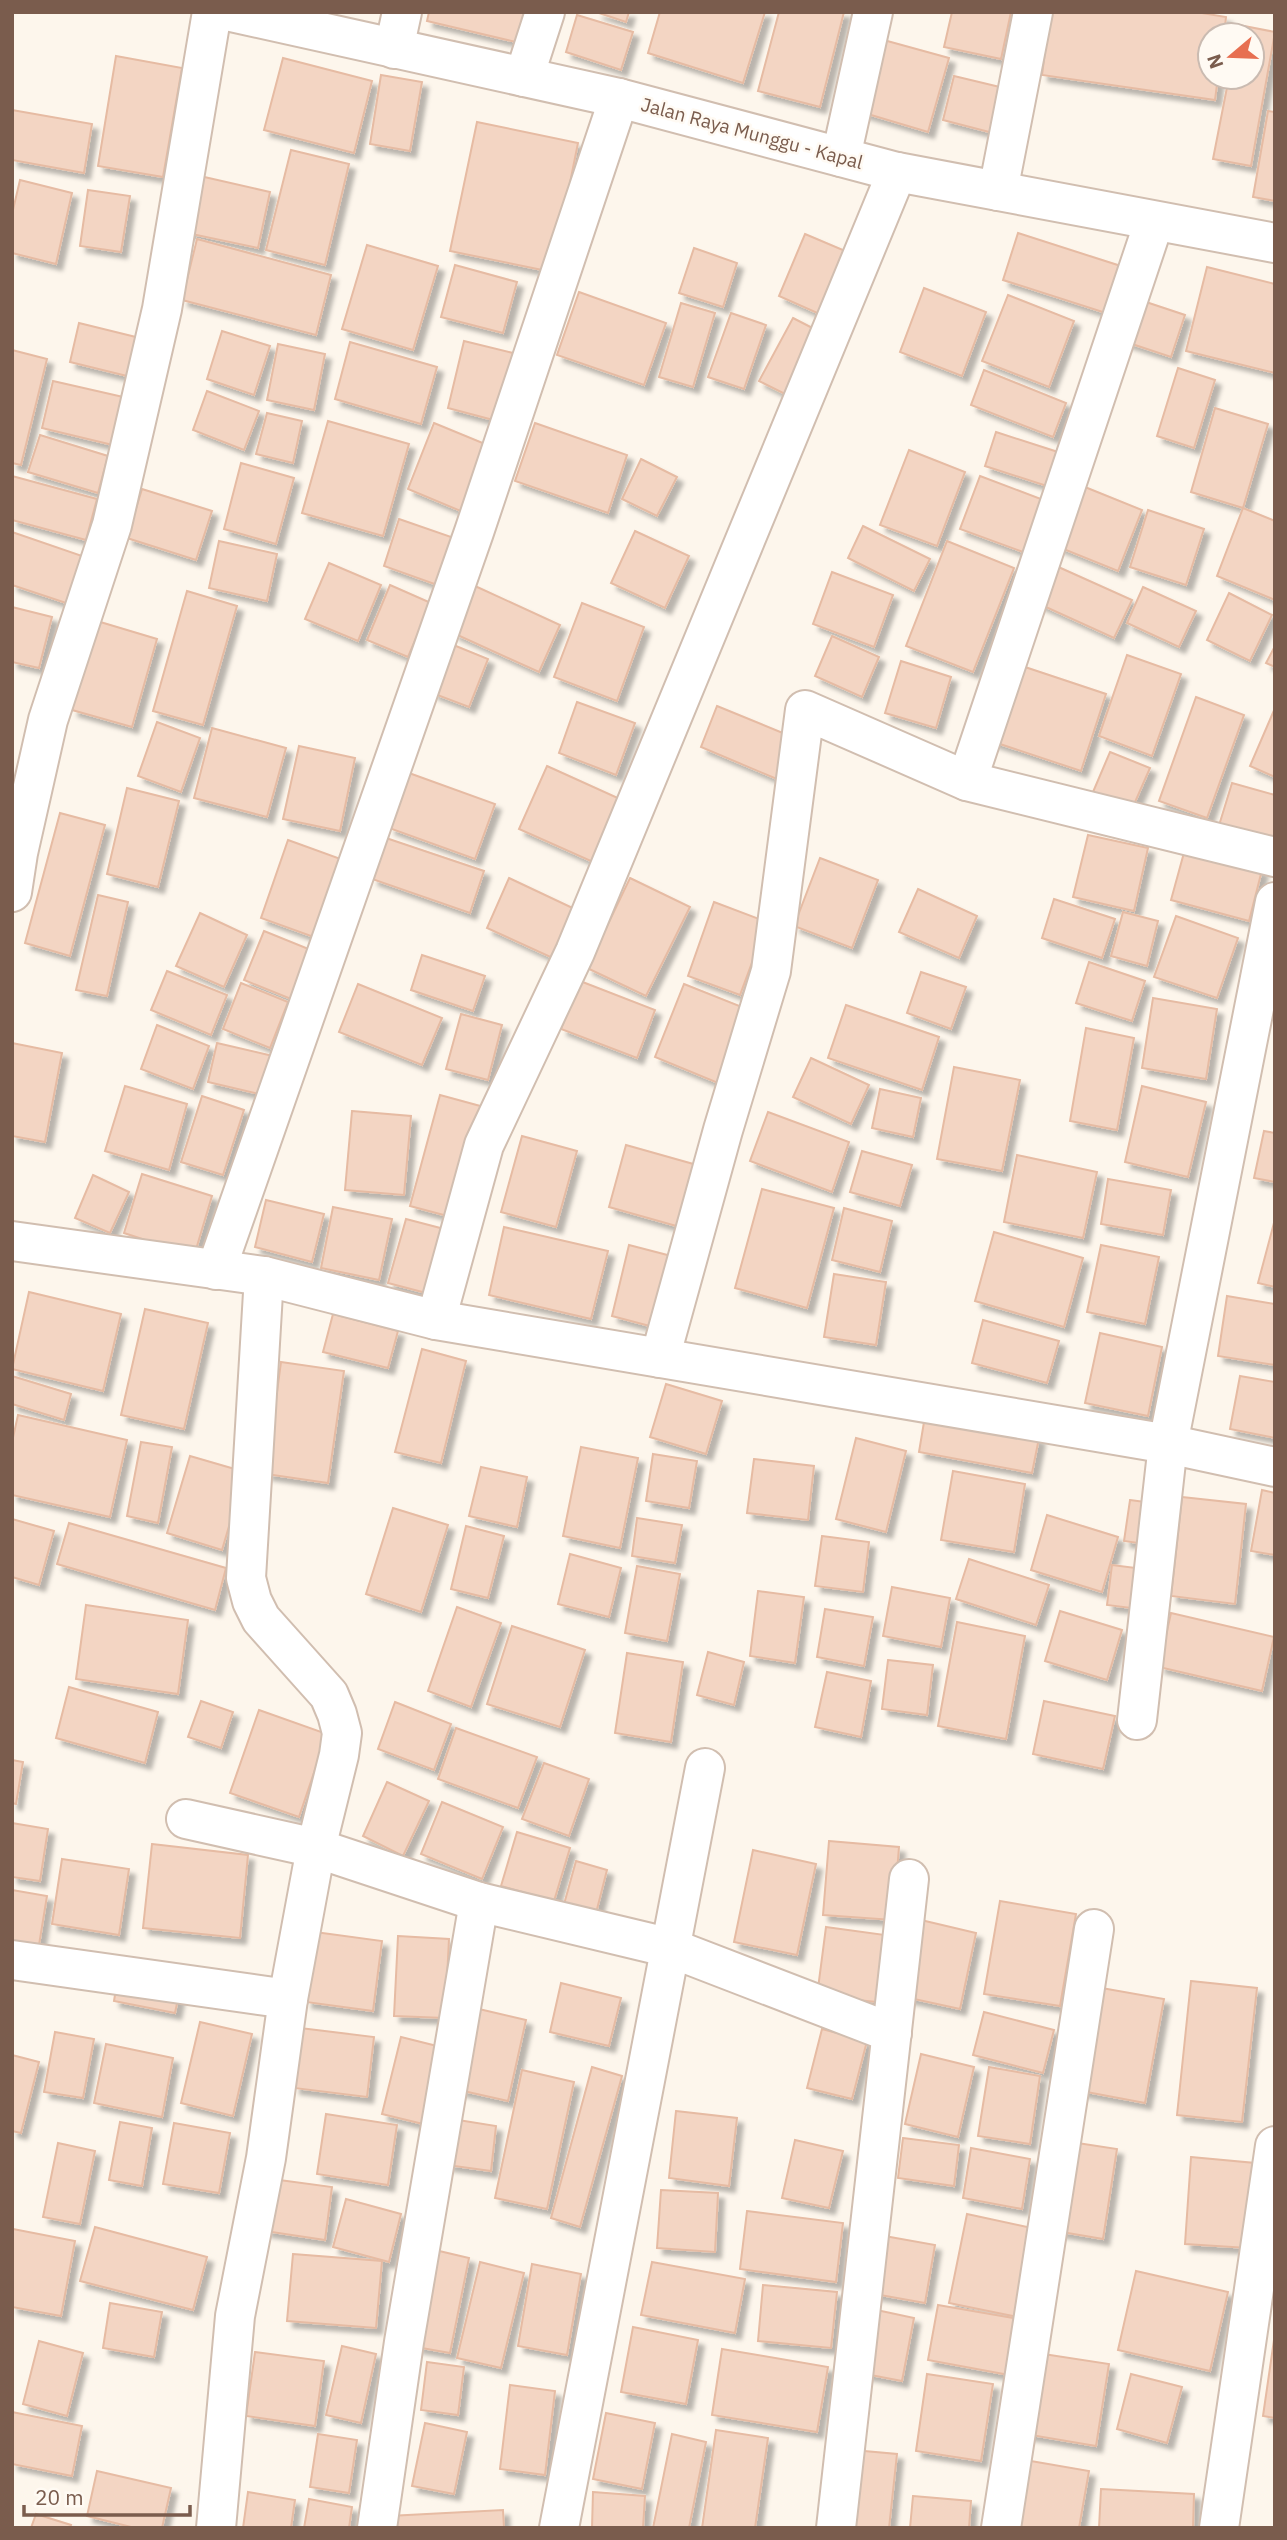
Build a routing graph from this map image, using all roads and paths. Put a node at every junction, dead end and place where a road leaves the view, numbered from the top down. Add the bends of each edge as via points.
1 (212, 12) edge
2 (231, 12) edge
3 (545, 12) edge
4 (873, 12) edge
5 (1033, 12) edge
6 (398, 30) edge
7 (524, 77) junction
8 (619, 98) junction
9 (841, 157) junction
10 (897, 172) junction
11 (998, 191) junction
12 (1154, 222) junction
13 (1275, 243) edge
14 (967, 780) junction
15 (1275, 858) edge
16 (12, 892) edge
17 (1275, 902) edge
18 (12, 1241) edge
19 (216, 1269) junction
20 (264, 1276) junction
21 (436, 1320) junction
22 (660, 1358) junction
23 (1168, 1444) junction
24 (1275, 1467) edge
25 (1137, 1720) dead end
26 (705, 1768) dead end
27 (186, 1819) dead end
28 (316, 1848) junction
29 (909, 1879) dead end
30 (479, 1902) junction
31 (1094, 1930) dead end
32 (671, 1948) junction
33 (12, 1960) edge
34 (288, 1999) junction
35 (892, 2033) junction
36 (1275, 2146) edge
37 (216, 2528) edge
38 (377, 2528) edge
39 (559, 2528) edge
40 (836, 2528) edge
41 (1002, 2528) edge
42 (1219, 2528) edge

1 - 16 street via 162,309 112,525 48,720
2 - 6 street, Jalan Raya Munggu - Kapal
3 - 7 street
4 - 9 street
5 - 11 street
6 - 7 street, Jalan Raya Munggu - Kapal
7 - 8 street, Jalan Raya Munggu - Kapal
8 - 9 street, Jalan Raya Munggu - Kapal
8 - 19 street via 474,532
9 - 10 street, Jalan Raya Munggu - Kapal
10 - 11 street, Jalan Raya Munggu - Kapal
10 - 21 street via 575,952 484,1145
11 - 12 street, Jalan Raya Munggu - Kapal
12 - 13 street, Jalan Raya Munggu - Kapal
12 - 14 street
14 - 15 street
14 - 22 street via 804,710 771,971
17 - 23 street
18 - 19 street
19 - 20 street
20 - 21 street
20 - 28 street via 246,1578 261,1619 329,1695 342,1733
21 - 22 street
22 - 23 street
23 - 24 street
23 - 25 street
26 - 32 street
27 - 28 street
28 - 30 street
28 - 34 street
29 - 35 street
30 - 32 street
30 - 38 street
31 - 41 street
32 - 35 street
32 - 39 street
33 - 34 street
34 - 37 street via 266,2158 235,2316
35 - 40 street
36 - 42 street

